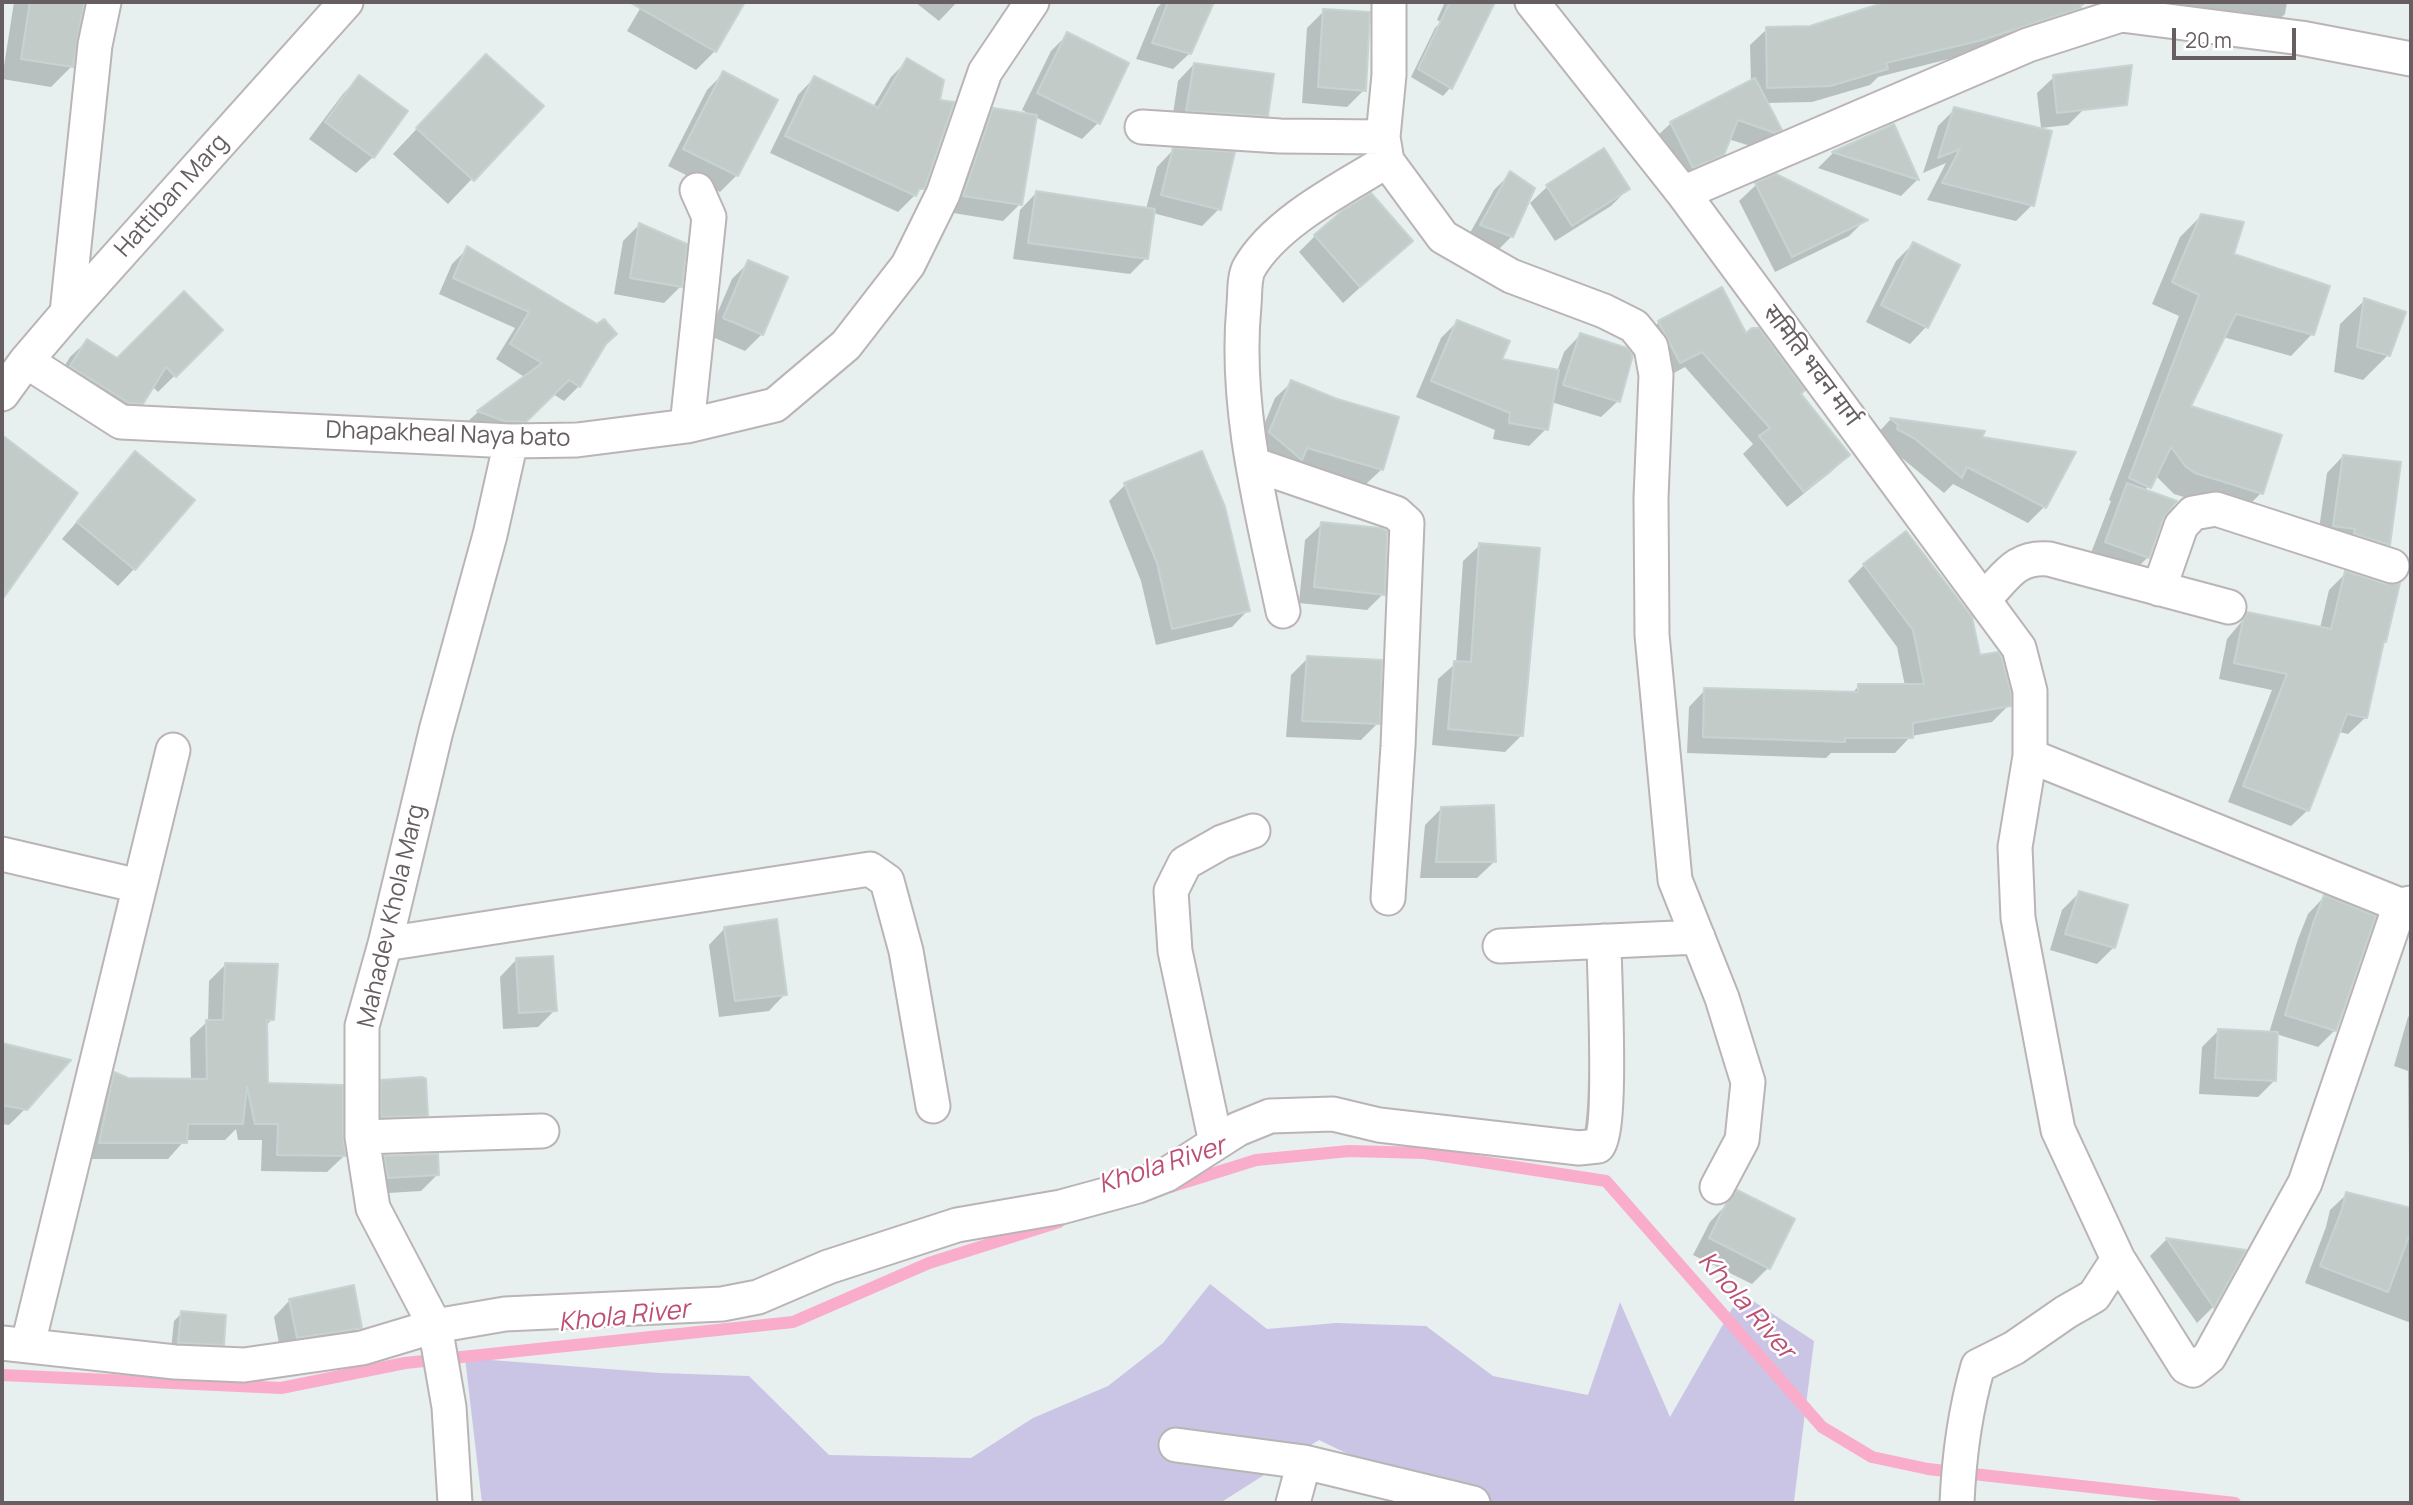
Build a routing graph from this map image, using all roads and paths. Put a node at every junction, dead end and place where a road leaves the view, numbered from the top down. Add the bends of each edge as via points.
1 (104, 2) edge
2 (346, 2) edge
3 (1032, 2) edge
4 (1389, 2) edge
5 (1532, 2) edge
6 (2411, 59) edge
7 (1142, 127) dead end
8 (1385, 149) junction
9 (697, 190) dead end
10 (1683, 193) junction
11 (66, 313) junction
12 (26, 361) junction
13 (2, 394) edge
14 (687, 426) junction
15 (511, 441) junction
16 (1253, 464) junction
17 (2392, 566) dead end
18 (2159, 589) junction
19 (1984, 599) junction
20 (2229, 607) dead end
21 (1283, 611) dead end
22 (173, 750) dead end
23 (2030, 756) junction
24 (1253, 831) dead end
25 (2, 854) edge
26 (139, 886) junction
27 (1388, 898) dead end
28 (2405, 904) edge
29 (1698, 937) junction
30 (1604, 941) junction
31 (385, 944) junction
32 (1500, 946) dead end
33 (933, 1105) dead end
34 (542, 1131) dead end
35 (362, 1137) junction
36 (1216, 1143) junction
37 (1717, 1187) dead end
38 (2118, 1259) junction
39 (437, 1338) junction
40 (15, 1343) edge
41 (1176, 1446) dead end
42 (1304, 1462) junction
43 (1958, 1484) edge
44 (455, 1503) edge
45 (1293, 1503) edge
46 (1473, 1503) edge

1 - 11 street via 95,46
2 - 11 street, Hattiban Marg
3 - 14 street, Dhapakheal Naya bato via 985,72 943,194 908,265 846,345 775,405
4 - 8 street
5 - 10 street, समिति भवन मार्ग
6 - 10 street via 2301,38 2121,15 2016,50
7 - 8 street
8 - 16 street via 1284,226 1248,270 1242,383
8 - 29 street via 1443,237 1511,276 1634,326 1651,347 1656,375 1652,635 1675,880
9 - 14 street via 709,218
10 - 19 street, समिति भवन मार्ग
11 - 12 street, Hattiban Marg
12 - 13 street, Hattiban Marg
12 - 15 street, Dhapakheal Naya bato via 121,422
14 - 15 street, Dhapakheal Naya bato via 577,440
15 - 31 street, Mahadev Khola Marg
16 - 21 street
16 - 27 street via 1396,513 1407,523
17 - 18 street via 2216,509 2193,513 2181,526
18 - 19 street via 2035,558 2022,561
18 - 20 street
19 - 23 street, समिति भवन मार्ग via 2019,648 2030,691
22 - 26 street
23 - 28 street
23 - 38 street, समिति भवन मार्ग via 2015,847 2018,918 2058,1130
24 - 36 street via 1185,863 1171,891 1175,951
25 - 26 street
26 - 40 street
28 - 38 street, समिति भवन मार्ग via 2305,1183 2201,1365 2193,1370 2180,1361
29 - 30 street
29 - 37 street via 1748,1082 1742,1140
30 - 32 street
30 - 36 street via 1606,1110 1598,1146 1579,1148 1379,1125 1333,1114 1270,1116
31 - 33 street via 870,869 887,881 906,951
31 - 35 street, Mahadev Khola Marg via 362,1026
34 - 35 street
35 - 39 street, Mahadev Khola Marg via 373,1208
36 - 39 street via 1166,1175 1138,1186 1061,1207 957,1226 828,1267 758,1297 722,1304 505,1314
38 - 43 street via 2094,1296 1978,1366 1968,1399
39 - 40 street via 243,1365 174,1362
39 - 44 street, Mahadev Khola Marg via 449,1407
41 - 42 street
42 - 45 street
42 - 46 street

